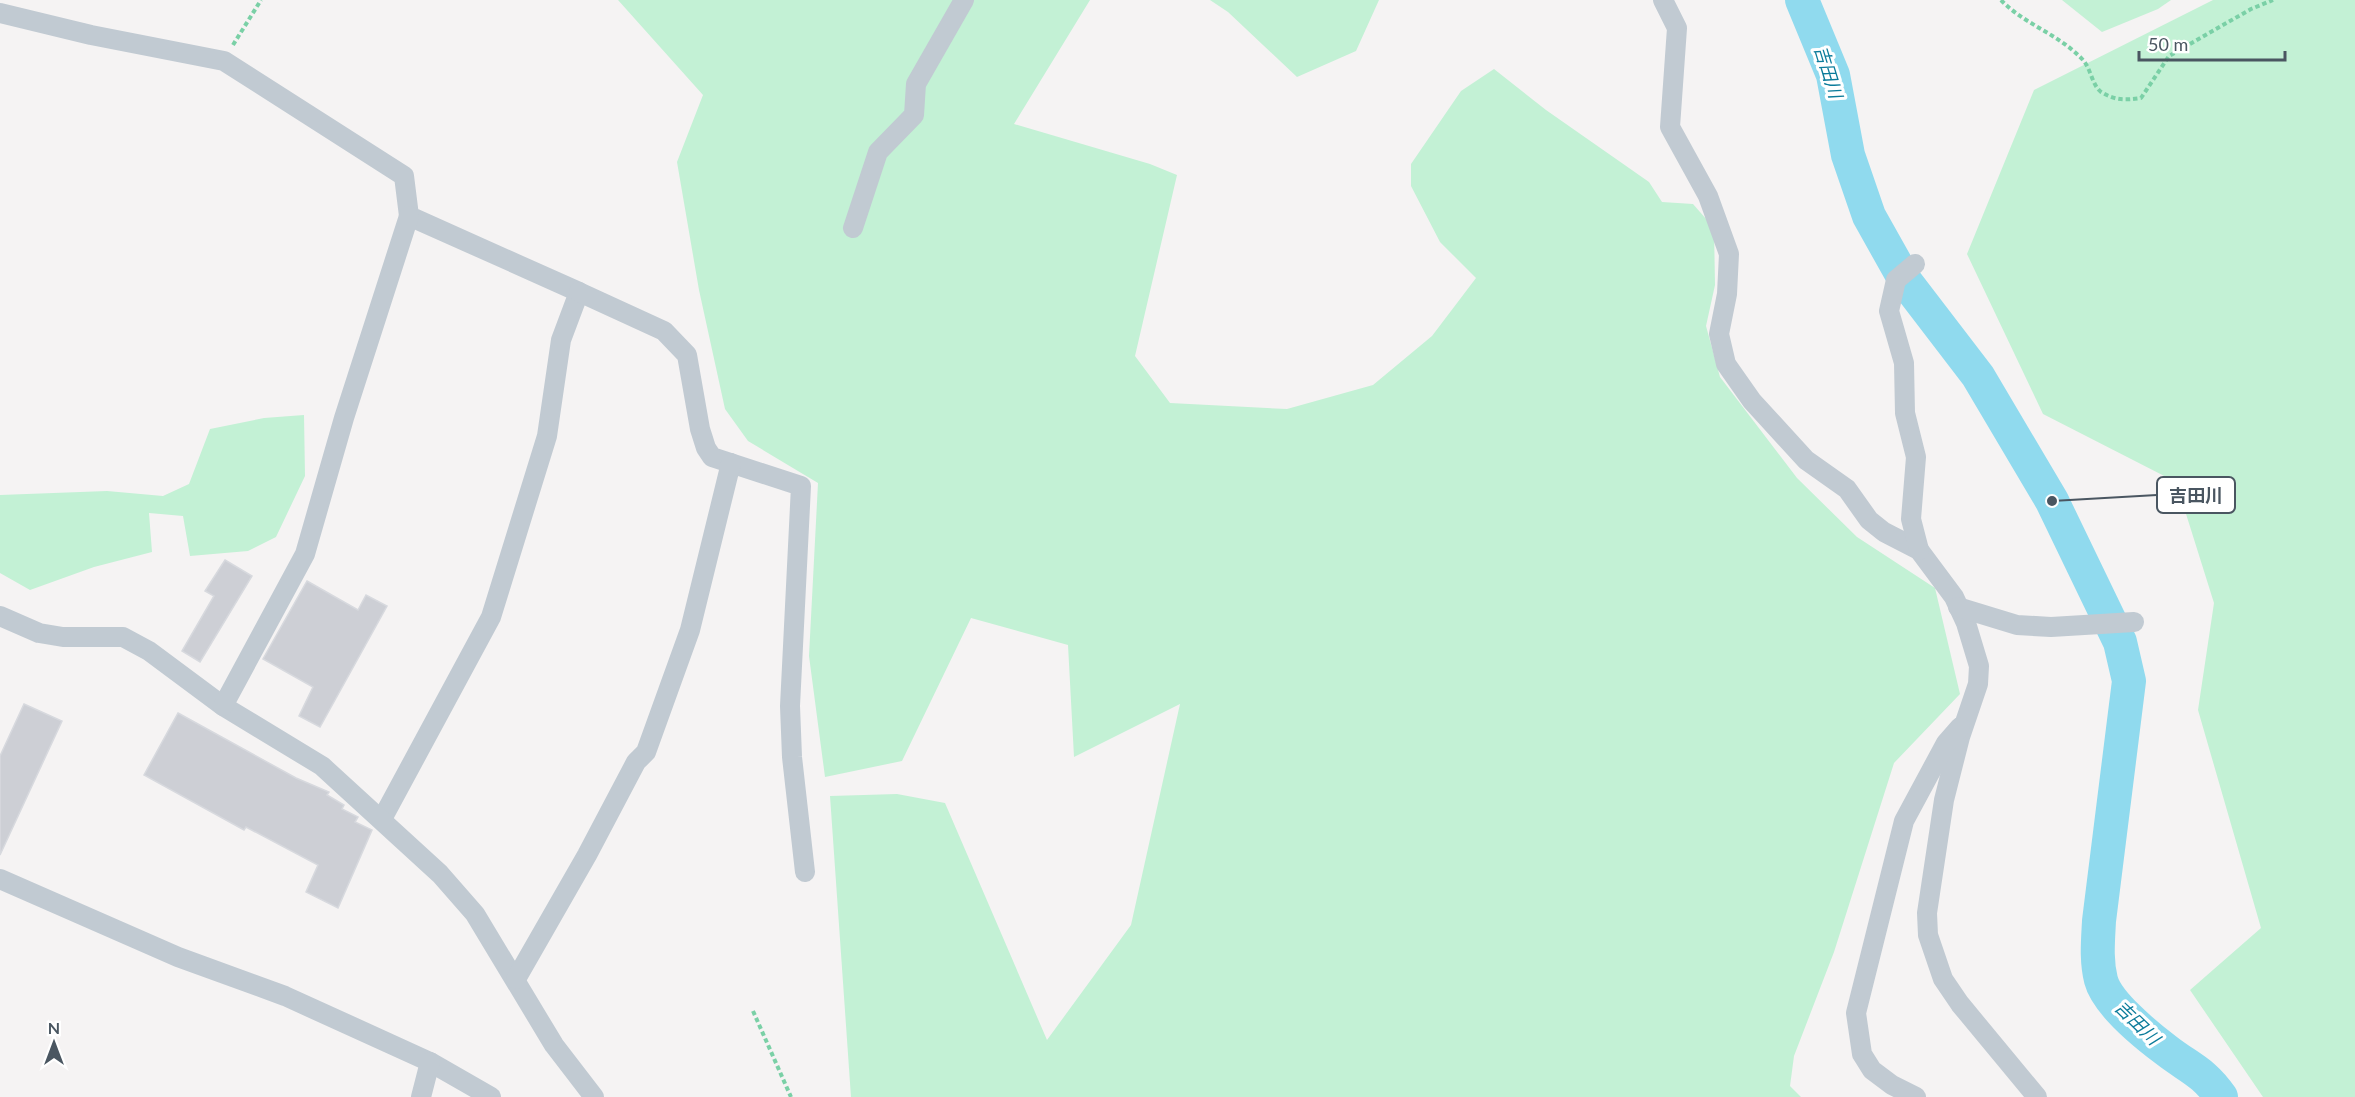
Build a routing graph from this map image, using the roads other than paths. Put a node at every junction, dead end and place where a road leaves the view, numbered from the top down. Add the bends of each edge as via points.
1 (964, 0) edge
2 (1663, 0) edge
3 (0, 13) edge
4 (409, 216) junction
5 (853, 228) dead end
6 (1915, 264) dead end
7 (579, 292) junction
8 (731, 463) junction
9 (1919, 550) junction
10 (1958, 607) junction
11 (0, 616) edge
12 (2134, 622) dead end
13 (223, 706) junction
14 (1967, 719) junction
15 (382, 819) junction
16 (805, 872) dead end
17 (0, 879) edge
18 (516, 980) junction
19 (430, 1062) junction
20 (421, 1097) edge
21 (491, 1097) edge
22 (594, 1097) edge
23 (1916, 1097) edge
24 (2037, 1097) edge

1 - 5 street via 916,84 914,115 878,152
2 - 9 street via 1677,28 1670,126 1708,196 1729,254 1730,271 1719,334 1726,364 1752,400 1806,460 1847,489 1869,520 1884,532
3 - 4 street via 101,38 224,61 404,176
4 - 7 street
4 - 13 street via 305,554
6 - 9 street via 1896,280 1890,311 1904,363 1905,413 1916,457 1911,519
7 - 8 street via 664,331 687,355 706,448 712,457
7 - 15 street via 561,340 547,436 491,617
8 - 16 street via 801,486 790,706
8 - 18 street via 690,630 646,752 636,762
9 - 10 street
10 - 12 street via 2017,625
10 - 14 street via 1978,666 1978,684
11 - 13 street via 39,633 123,637 149,651
13 - 15 street via 322,766
14 - 23 street via 1946,743 1904,821 1856,1013 1862,1054 1872,1070
14 - 24 street via 1944,800 1927,913 1928,935 1943,979
15 - 18 street via 440,873 475,914
17 - 19 street via 178,957 285,996
18 - 22 street via 554,1045
19 - 20 street
19 - 21 street

